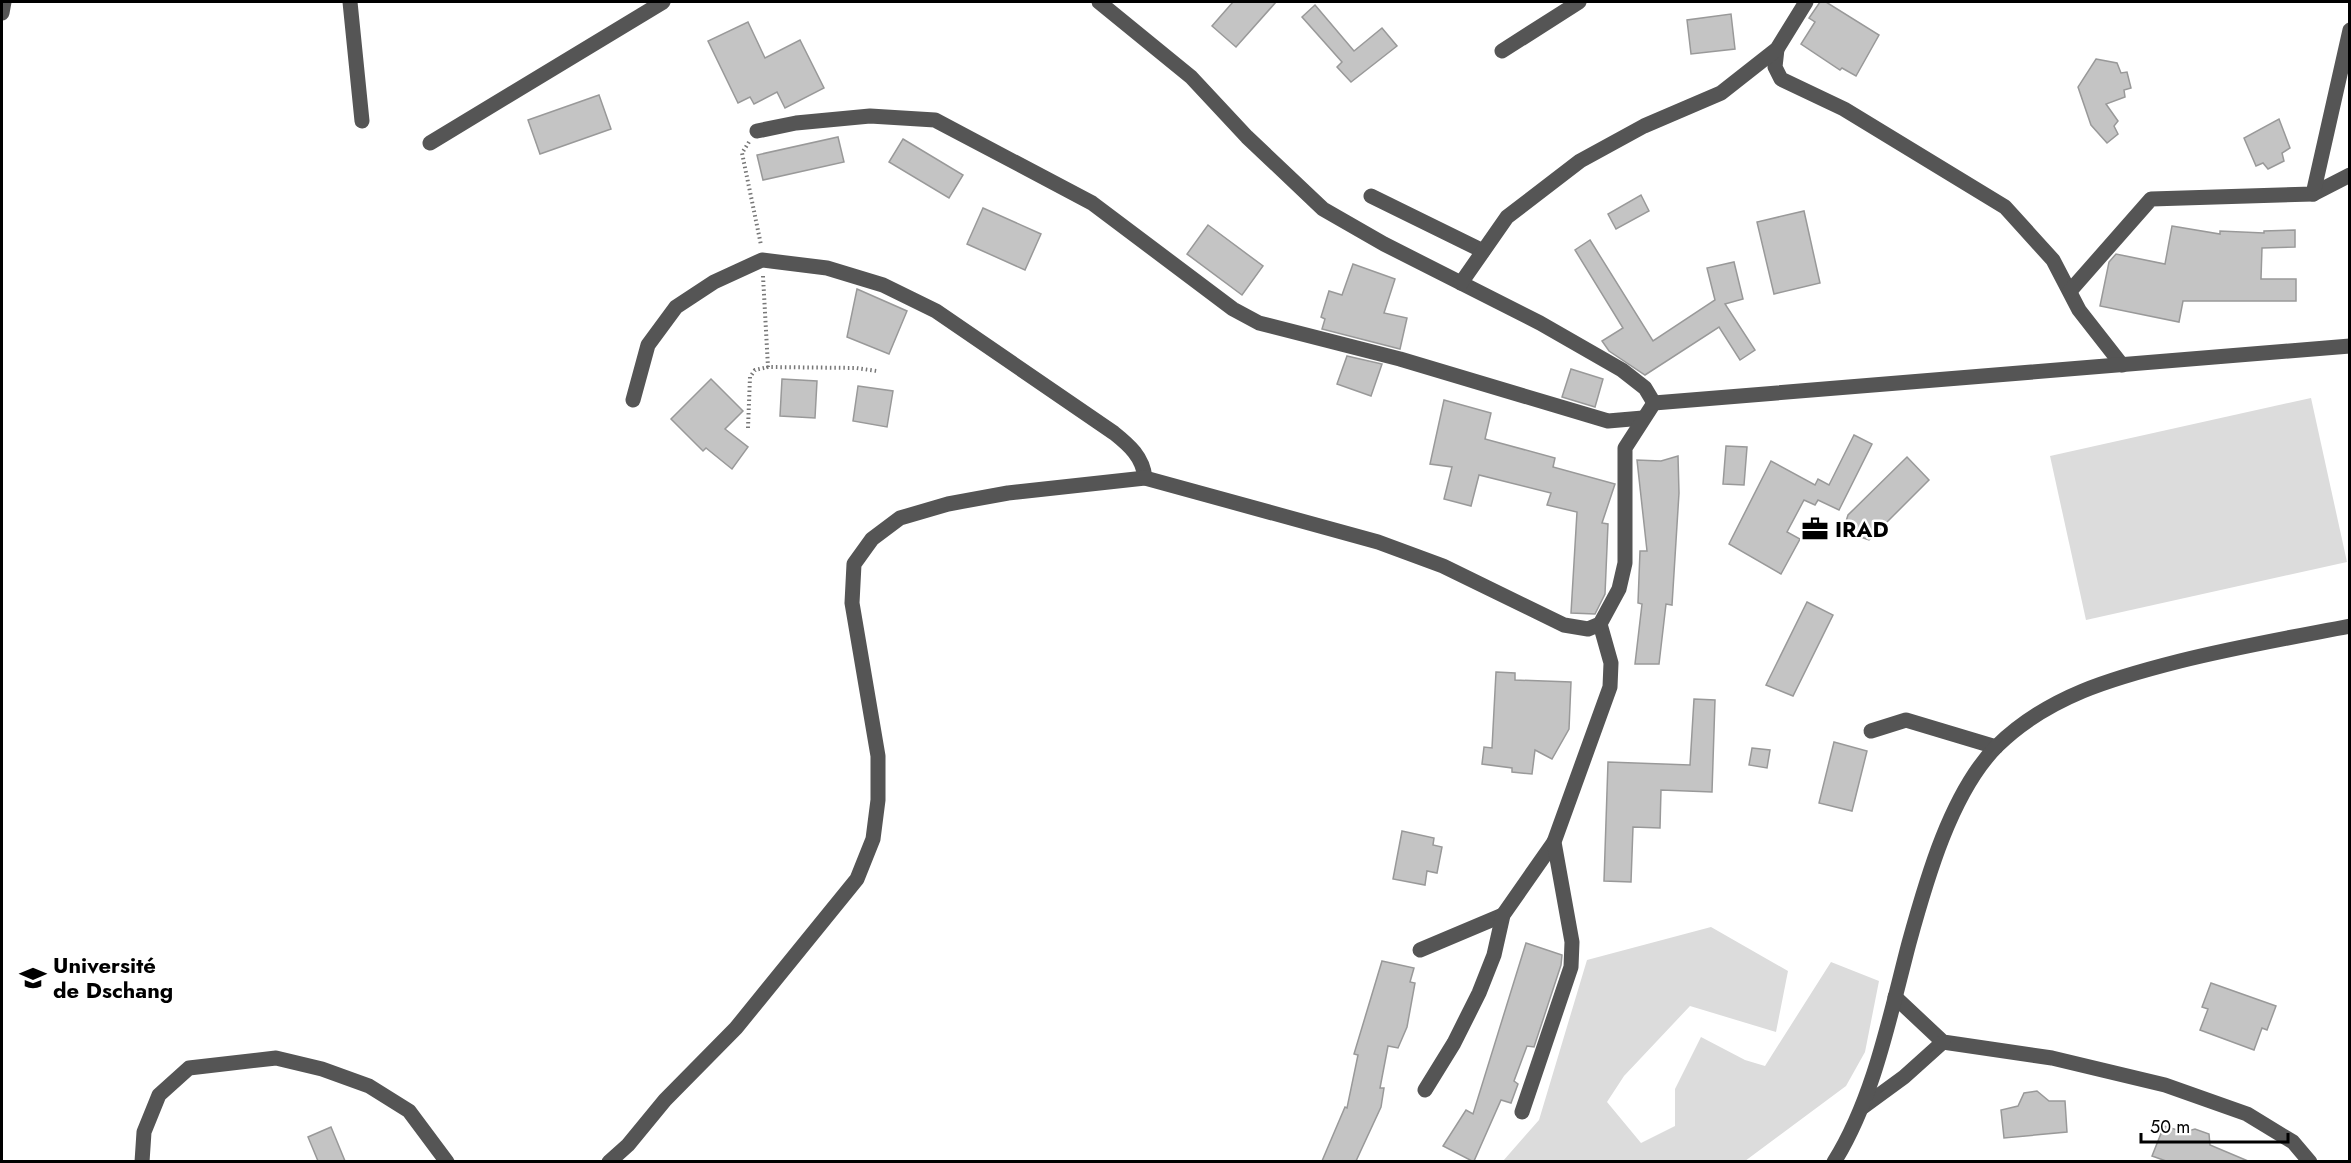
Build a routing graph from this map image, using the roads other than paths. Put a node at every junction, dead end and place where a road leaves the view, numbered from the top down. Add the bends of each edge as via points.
1 (4, 2) edge
2 (350, 2) edge
3 (663, 2) edge
4 (1099, 2) edge
5 (1579, 2) edge
6 (1806, 2) edge
7 (2, 14) edge
8 (2349, 30) edge
9 (1778, 49) junction
10 (1502, 51) dead end
11 (362, 121) dead end
12 (757, 131) road end
13 (430, 143) dead end
14 (2349, 175) edge
15 (2313, 194) junction
16 (1371, 196) dead end
17 (1483, 251) junction
18 (1461, 283) junction
19 (2070, 291) junction
20 (2349, 346) edge
21 (2121, 365) junction
22 (633, 400) dead end
23 (1654, 403) junction
24 (1642, 418) junction
25 (1145, 478) junction
26 (1600, 624) junction
27 (2349, 626) edge
28 (1871, 730) dead end
29 (1996, 747) junction
30 (1554, 842) junction
31 (1503, 915) junction
32 (1420, 950) dead end
33 (1895, 998) junction
34 (1943, 1042) junction
35 (1425, 1090) dead end
36 (1863, 1107) junction
37 (1522, 1112) dead end
38 (142, 1161) edge
39 (447, 1161) edge
40 (609, 1161) edge
41 (1834, 1161) edge
42 (2310, 1161) edge

1 - 7 street
2 - 11 street
3 - 13 street
4 - 18 street via 1191,77 1323,209
5 - 10 street
6 - 9 street
8 - 15 street
9 - 17 street via 1721,93 1644,126 1580,161 1507,217
9 - 19 street via 1774,67 1781,79 1844,109 2005,207 2053,260
12 - 24 street via 870,116 935,120 1092,203 1233,309 1259,323 1400,359 1608,421
14 - 15 street
15 - 19 street via 2151,199
16 - 17 street
17 - 18 street
18 - 23 street via 1622,370 1645,388
19 - 21 street via 2079,310
20 - 21 street
21 - 23 street
22 - 25 street via 648,345 676,307 714,282 762,260 827,268 883,285 936,311 1114,433 1132,448 1144,468
23 - 24 street
24 - 26 street via 1625,448 1625,563 1619,589
25 - 26 street via 1378,542 1443,566 1564,625 1588,629
25 - 40 street via 1008,493 948,504 900,518 872,539 854,564 852,603 878,756 878,800 873,839 857,879 736,1028
26 - 30 street via 1611,663 1610,687
27 - 29 street via 2248,645 2089,686 2027,721
28 - 29 street via 1906,720
29 - 33 street via 1970,783 1942,837 1923,891
30 - 31 street
30 - 37 street via 1572,942 1571,968
31 - 32 street
31 - 35 street via 1494,956 1479,993
33 - 34 street
33 - 36 street
34 - 36 street
34 - 42 street via 2052,1058 2165,1085 2247,1114 2293,1142
36 - 41 street
38 - 39 street via 144,1132 159,1095 189,1068 276,1059 322,1069 369,1086 409,1111

